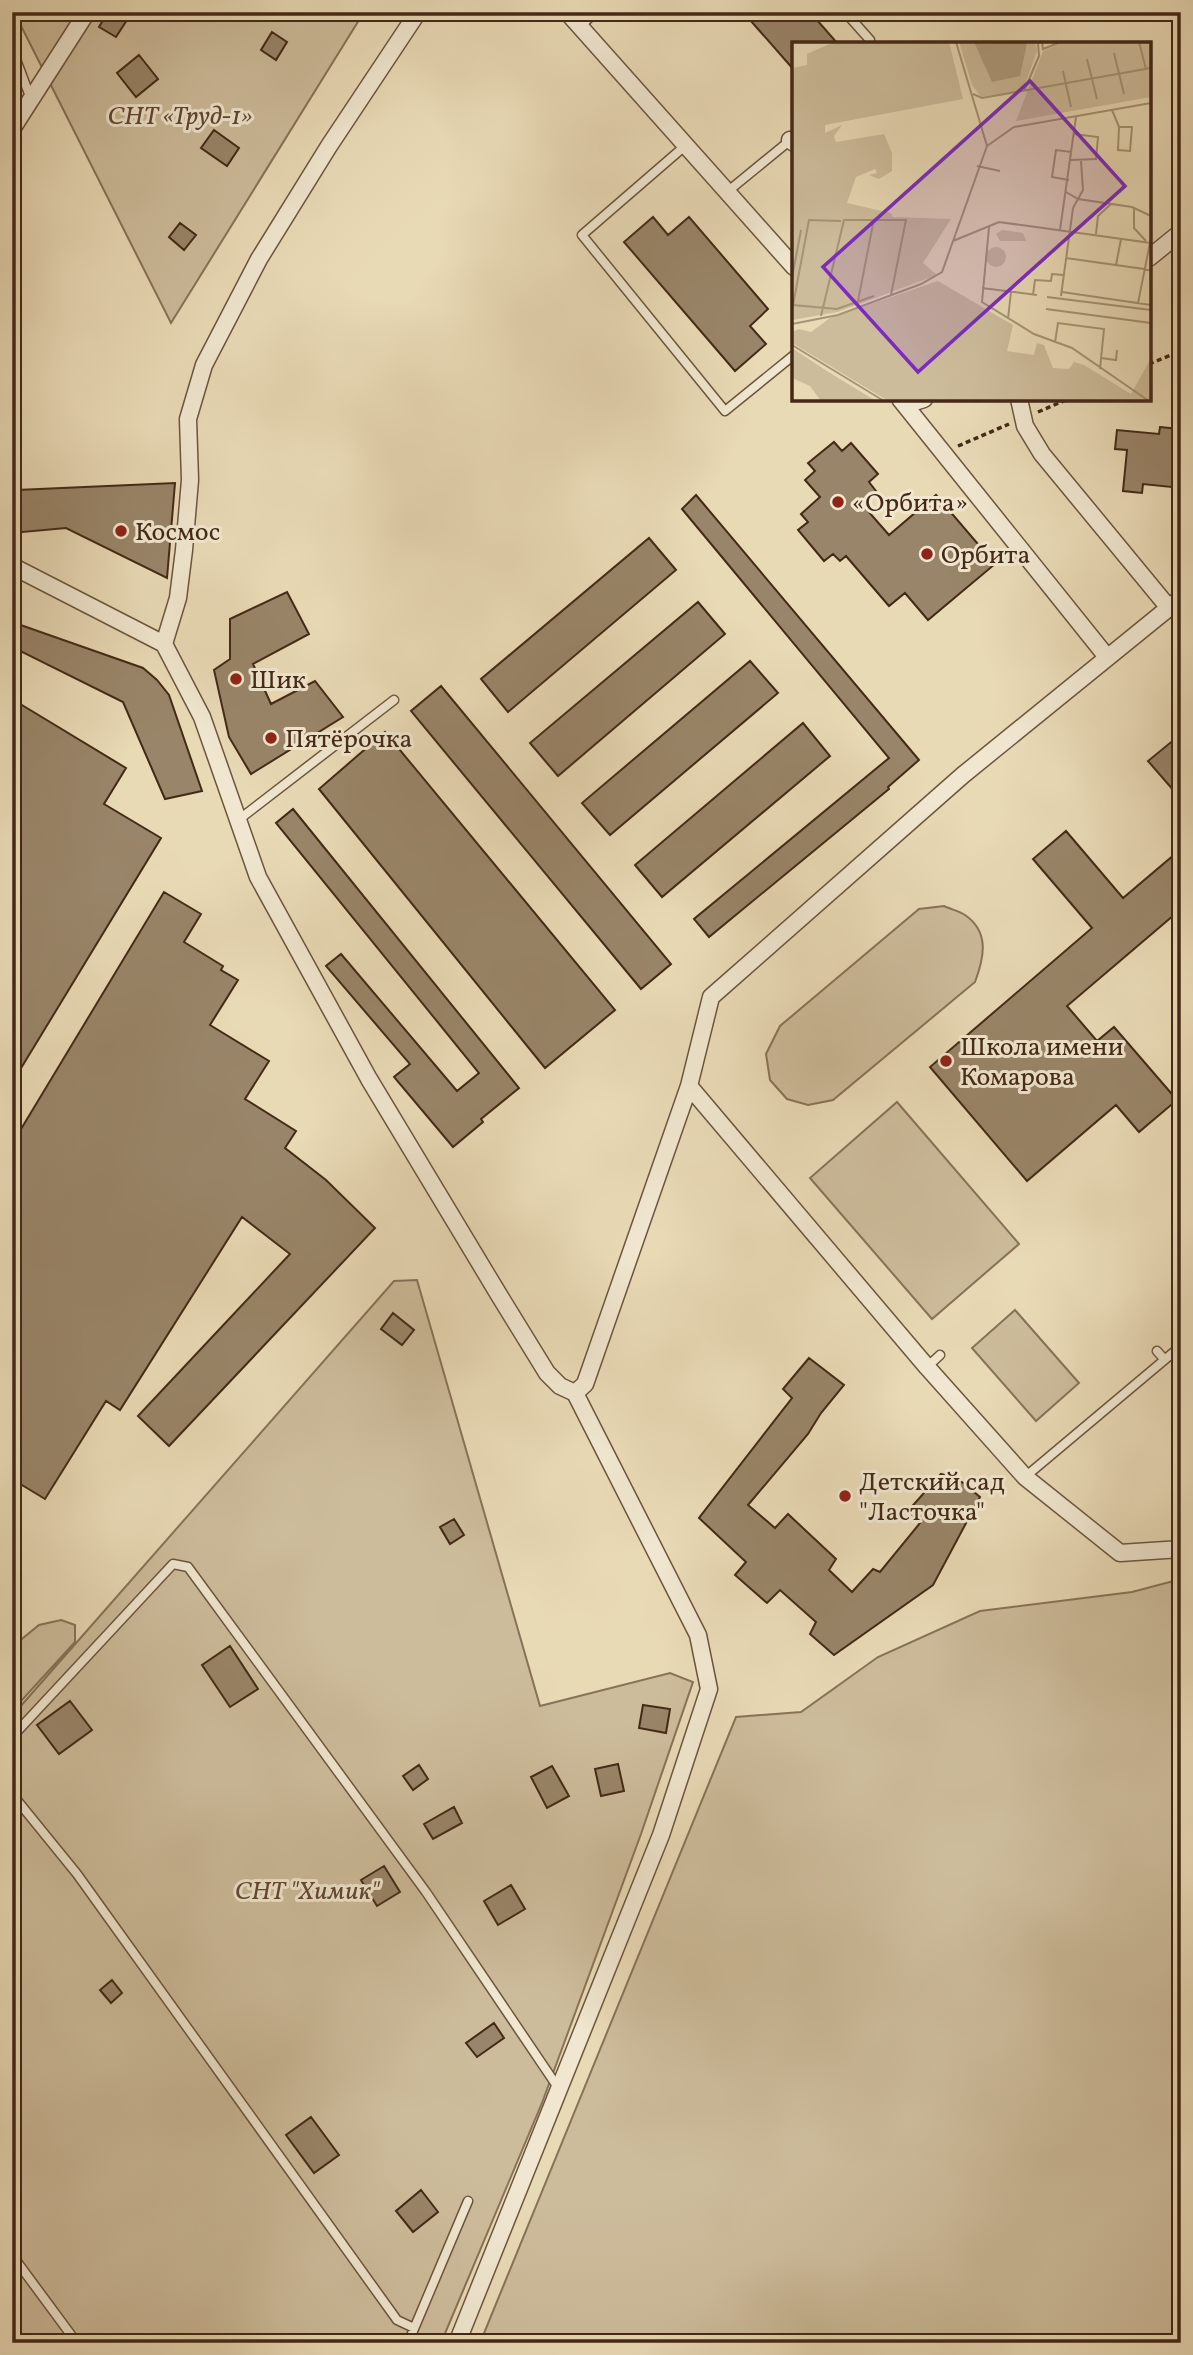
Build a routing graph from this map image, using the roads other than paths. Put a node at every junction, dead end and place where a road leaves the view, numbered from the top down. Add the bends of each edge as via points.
1 (87, 12) edge
2 (418, 12) edge
3 (567, 12) edge
4 (595, 12) edge
5 (845, 12) edge
6 (580, 27) junction
7 (870, 42) edge
8 (12, 49) edge
9 (31, 99) junction
10 (12, 129) edge
11 (792, 141) edge
12 (685, 145) junction
13 (727, 192) junction
14 (1181, 232) edge
15 (1151, 256) edge
16 (792, 265) edge
17 (792, 357) edge
18 (1019, 401) edge
19 (903, 402) edge
20 (12, 566) edge
21 (1175, 603) edge
22 (1181, 622) edge
23 (164, 644) junction
24 (1107, 657) junction
25 (394, 700) dead end
26 (237, 821) junction
27 (689, 1086) junction
28 (1181, 1346) edge
29 (1157, 1351) dead end
30 (940, 1355) dead end
31 (1164, 1359) junction
32 (927, 1367) junction
33 (575, 1393) junction
34 (1025, 1477) junction
35 (1181, 1549) edge
36 (12, 1737) edge
37 (12, 1794) edge
38 (559, 2090) junction
39 (468, 2201) dead end
40 (12, 2255) edge
41 (414, 2328) junction
42 (77, 2343) edge
43 (408, 2343) edge
44 (457, 2343) edge

1 - 9 street
2 - 23 street via 259,259 204,365 188,419 190,480 184,550 178,598
3 - 6 street
4 - 6 lane
5 - 7 lane
6 - 12 street
8 - 9 lane
9 - 10 street
11 - 13 lane
12 - 13 street
12 - 17 lane via 582,235 725,411
13 - 16 street
14 - 15 street
18 - 21 street via 1025,426 1042,454
19 - 24 street
20 - 23 street
21 - 22 lane
21 - 24 street
23 - 26 street via 202,717
24 - 27 street via 962,775 710,997
25 - 26 lane
26 - 33 street via 258,877 369,1079 547,1373
27 - 32 street
27 - 33 street via 585,1384
28 - 31 lane
29 - 31 lane
30 - 32 lane
31 - 34 lane
32 - 34 street
33 - 38 street via 698,1635 709,1689 661,1835
34 - 35 street via 1120,1553
36 - 38 lane via 173,1564 188,1567 426,1892
37 - 41 lane via 77,1874 397,2320
38 - 44 street
39 - 41 lane
40 - 42 lane
41 - 43 lane

